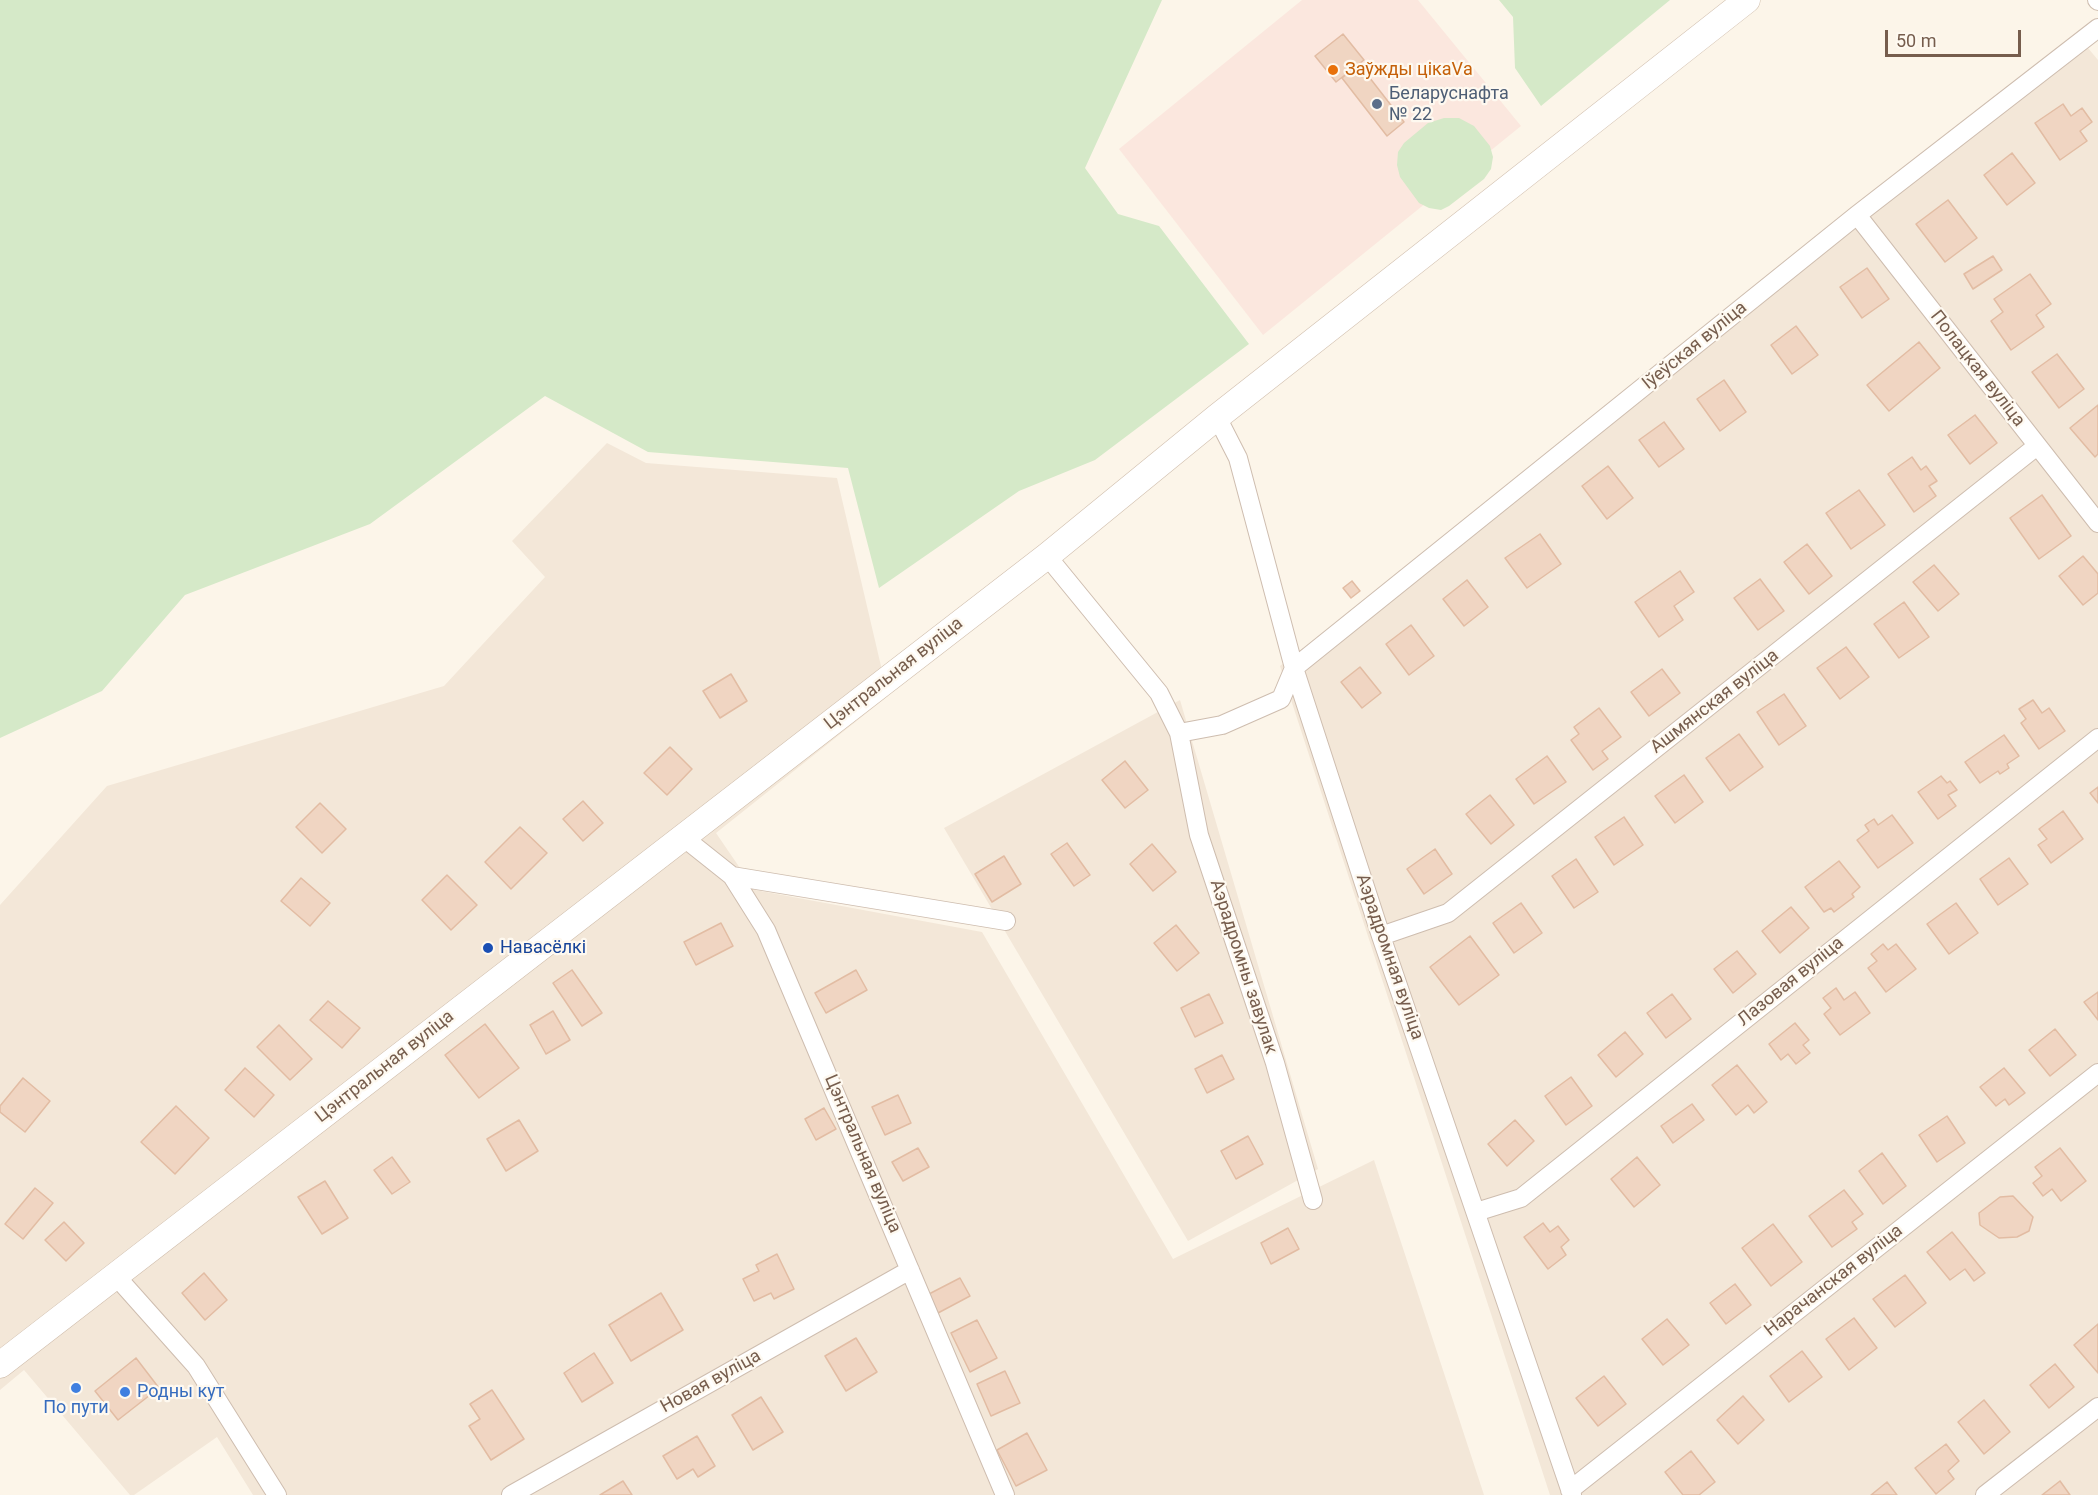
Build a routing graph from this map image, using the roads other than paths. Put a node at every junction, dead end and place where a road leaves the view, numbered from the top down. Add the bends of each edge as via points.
1 (1747, 0) edge
2 (2098, 28) edge
3 (1857, 215) junction
4 (1217, 417) junction
5 (2037, 446) junction
6 (2098, 523) edge
7 (1047, 556) junction
8 (1294, 668) junction
9 (1179, 733) junction
10 (2098, 738) edge
11 (683, 837) junction
12 (732, 876) junction
13 (1006, 921) dead end
14 (1381, 936) junction
15 (2098, 1073) edge
16 (1313, 1200) dead end
17 (1476, 1212) junction
18 (910, 1270) junction
19 (115, 1275) junction
20 (0, 1365) edge
21 (2098, 1407) edge
22 (1571, 1492) edge
23 (277, 1495) edge
24 (511, 1495) edge
25 (1005, 1495) edge
26 (1985, 1495) edge

1 - 4 main road, Цэнтральная вуліца
2 - 3 street, Іўеўская вуліца
3 - 5 street, Полацкая вуліца
3 - 8 street, Іўеўская вуліца
4 - 7 main road, Цэнтральная вуліца
4 - 8 street, Аэрадромная вуліца via 1238,458
5 - 6 street, Полацкая вуліца
5 - 14 street, Ашмянская вуліца via 1449,913
7 - 9 street, Аэрадромны завулак via 1159,693
7 - 11 main road, Цэнтральная вуліца
8 - 9 street via 1281,699 1222,724
8 - 14 street, Аэрадромная вуліца
9 - 16 street, Аэрадромны завулак via 1199,836 1275,1063
10 - 17 street, Лазовая вуліца via 1521,1198
11 - 12 street, Цэнтральная вуліца
11 - 19 main road, Цэнтральная вуліца
12 - 13 street
12 - 18 street, Цэнтральная вуліца via 766,930
14 - 17 street, Аэрадромная вуліца
15 - 22 street, Нарачанская вуліца
17 - 22 street, Аэрадромная вуліца
18 - 24 street, Новая вуліца
18 - 25 street, Цэнтральная вуліца
19 - 20 main road, Цэнтральная вуліца
19 - 23 street via 196,1366
21 - 26 street

